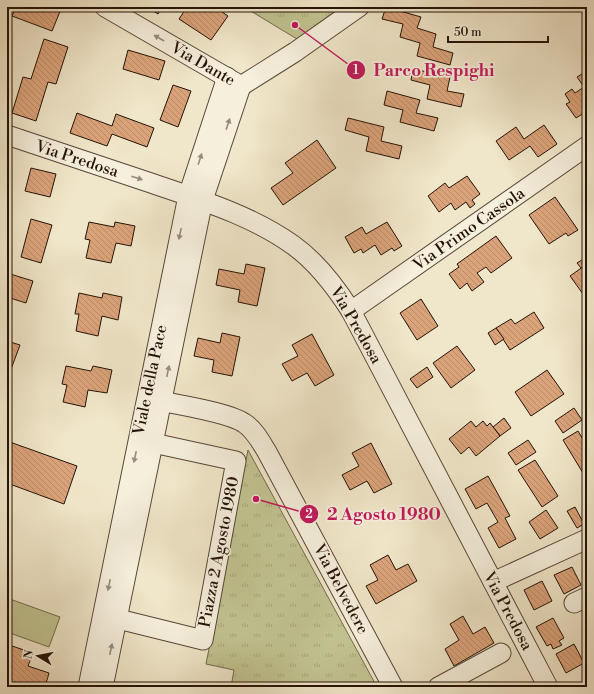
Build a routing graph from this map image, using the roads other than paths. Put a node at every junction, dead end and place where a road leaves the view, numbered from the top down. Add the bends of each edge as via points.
1 (105, 7) edge
2 (359, 7) edge
3 (234, 82) junction
4 (7, 135) edge
5 (587, 146) edge
6 (195, 198) junction
7 (351, 311) junction
8 (154, 400) junction
9 (153, 444) junction
10 (130, 519) junction
11 (587, 539) edge
12 (493, 582) junction
13 (110, 617) junction
14 (501, 653) dead end
15 (88, 687) edge
16 (103, 687) edge
17 (393, 687) edge
18 (438, 687) edge
19 (548, 687) edge

3 -> 1 street, Via Dante
2 - 3 street, Via Dante via 295,52
6 -> 3 street, Viale della Pace
4 -> 6 street, Via Predosa
5 - 7 street, Via Primo Cassola
6 - 7 street, Via Predosa via 248,218 293,245 324,274
6 - 8 street, Viale della Pace
7 - 12 street, Via Predosa
8 - 9 street, Viale della Pace
8 -> 10 street, Viale della Pace
8 - 17 street, Via Belvedere via 229,416 244,423 256,436 274,464
9 - 10 street, Viale della Pace
9 - 13 street, Piazza 2 Agosto 1980 via 236,461 203,640
10 - 13 street, Viale della Pace
11 - 12 street
12 - 19 street, Via Predosa
13 - 15 street, Viale della Pace
16 -> 13 street, Viale della Pace
14 - 18 street

